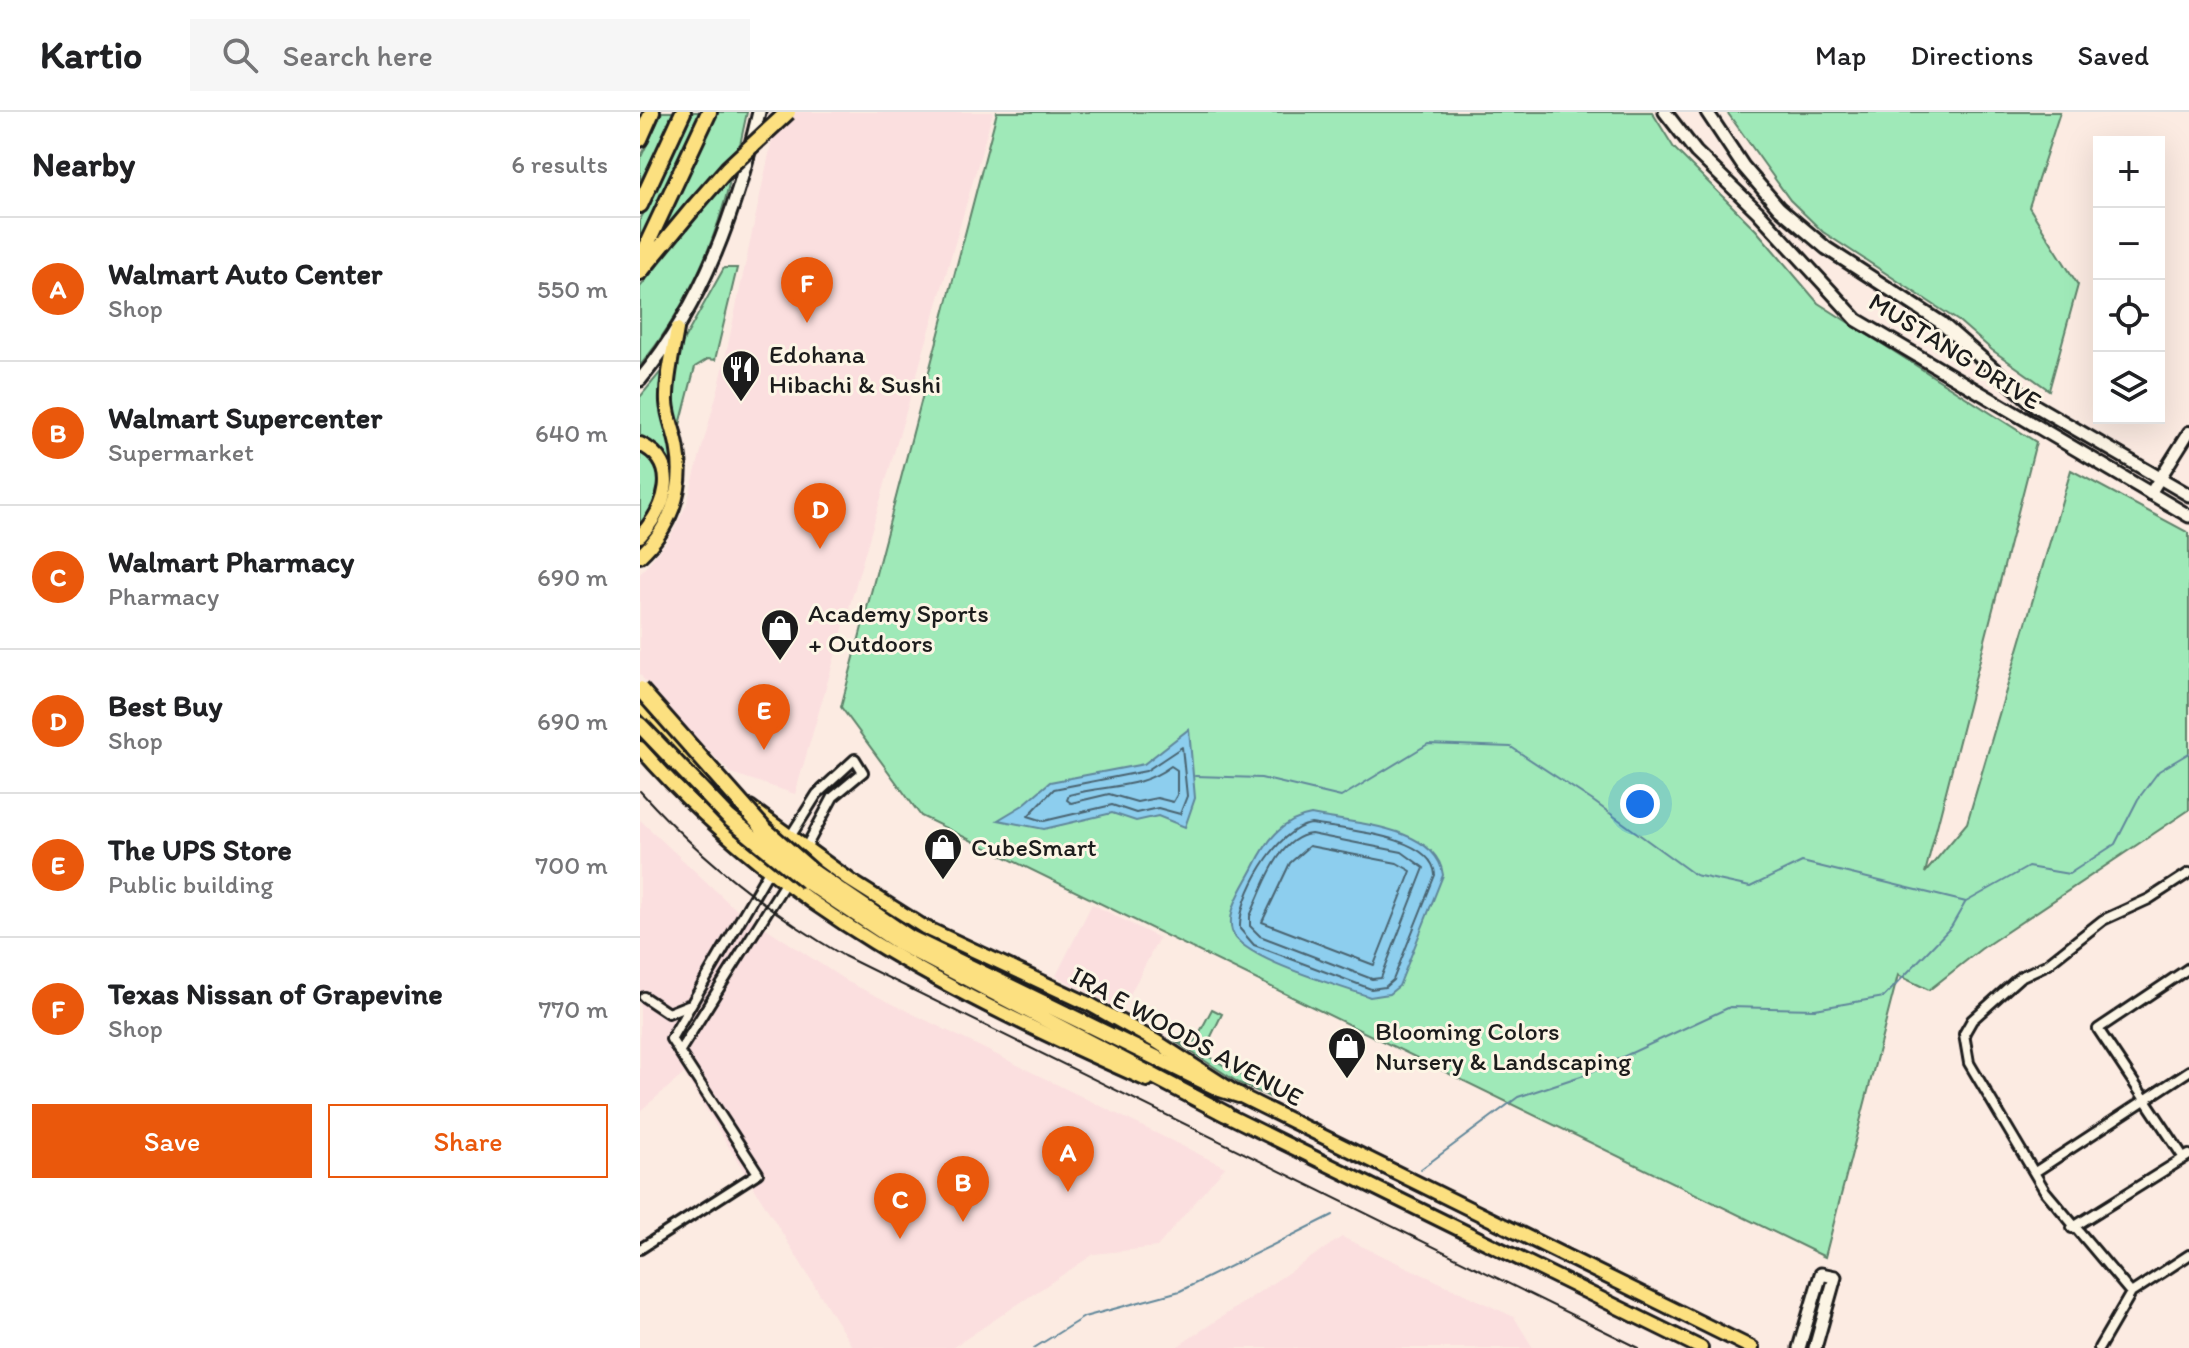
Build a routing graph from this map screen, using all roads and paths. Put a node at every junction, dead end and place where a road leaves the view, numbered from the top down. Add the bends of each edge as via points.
1 (652, 112) edge
2 (683, 112) edge
3 (709, 112) edge
4 (759, 112) edge
5 (788, 112) edge
6 (1665, 112) edge
7 (1707, 112) edge
8 (640, 139) edge
9 (640, 205) edge
10 (640, 259) edge
11 (640, 272) edge
12 (677, 329) junction
13 (640, 380) edge
14 (2189, 432) edge
15 (640, 444) edge
16 (2160, 480) junction
17 (2150, 494) junction
18 (2189, 495) edge
19 (2189, 516) edge
20 (640, 536) edge
21 (640, 556) edge
22 (640, 689) edge
23 (640, 704) edge
24 (640, 725) edge
25 (640, 748) edge
26 (790, 836) junction
27 (806, 848) junction
28 (768, 872) junction
29 (2189, 873) edge
30 (810, 876) junction
31 (785, 885) junction
32 (2189, 968) edge
33 (710, 974) junction
34 (724, 982) junction
35 (698, 996) junction
36 (644, 997) dead end
37 (679, 1052) junction
38 (2189, 1071) edge
39 (1239, 1095) junction
40 (2148, 1099) junction
41 (1226, 1114) junction
42 (2187, 1156) edge
43 (2035, 1172) junction
44 (2072, 1228) junction
45 (1529, 1237) junction
46 (640, 1249) edge
47 (1506, 1253) junction
48 (2189, 1255) edge
49 (2131, 1293) junction
50 (1701, 1348) edge
51 (1752, 1348) edge
52 (1799, 1348) edge
53 (1815, 1348) edge
54 (2099, 1348) edge

1 - 8 highway
2 - 9 highway
3 - 10 highway
4 - 12 main road via 722,241
5 - 11 highway, bridge via 728,168
6 - 17 main road, MUSTANG DRIVE via 1696,152 1857,320
7 - 16 main road, MUSTANG DRIVE via 1743,166 1815,240 1940,322 2036,406
12 - 13 main road
12 - 21 main road via 667,405 680,483 663,529
14 - 16 street
15 - 20 main road via 662,461 667,481 656,516
16 - 17 street
16 - 18 main road, MUSTANG DRIVE
17 - 19 main road, MUSTANG DRIVE
22 - 30 highway, bridge
23 - 26 main road, IRA E WOODS AVENUE via 711,778
24 - 30 highway, bridge via 729,818
25 - 28 main road, IRA E WOODS AVENUE via 689,803
26 - 27 main road, IRA E WOODS AVENUE
26 - 27 street via 817,794 855,759 863,772 833,797
26 - 28 street
27 - 31 street
27 - 39 main road, IRA E WOODS AVENUE via 924,927 1091,1005
28 - 31 main road, IRA E WOODS AVENUE
28 - 33 street
29 - 43 street via 2103,920 2046,965 2020,977 1972,1020 1964,1034 1969,1063
30 - 39 highway via 910,938
30 - 41 highway via 901,944
31 - 34 street
31 - 41 main road, IRA E WOODS AVENUE via 890,953 1095,1056
32 - 40 street via 2099,1026
33 - 34 street
33 - 35 street
34 - 37 street
35 - 36 street via 676,1013 658,1009
35 - 37 street via 671,1039
37 - 46 street via 758,1173
38 - 40 street
39 - 45 main road, IRA E WOODS AVENUE
40 - 42 street
40 - 43 street
41 - 47 main road, IRA E WOODS AVENUE
42 - 44 street
43 - 44 street
44 - 49 street
45 - 47 main road via 1524,1247
45 - 51 main road, IRA E WOODS AVENUE
47 - 50 main road, IRA E WOODS AVENUE
48 - 49 street
49 - 54 street
52 - 53 main road via 1821,1274 1835,1277

